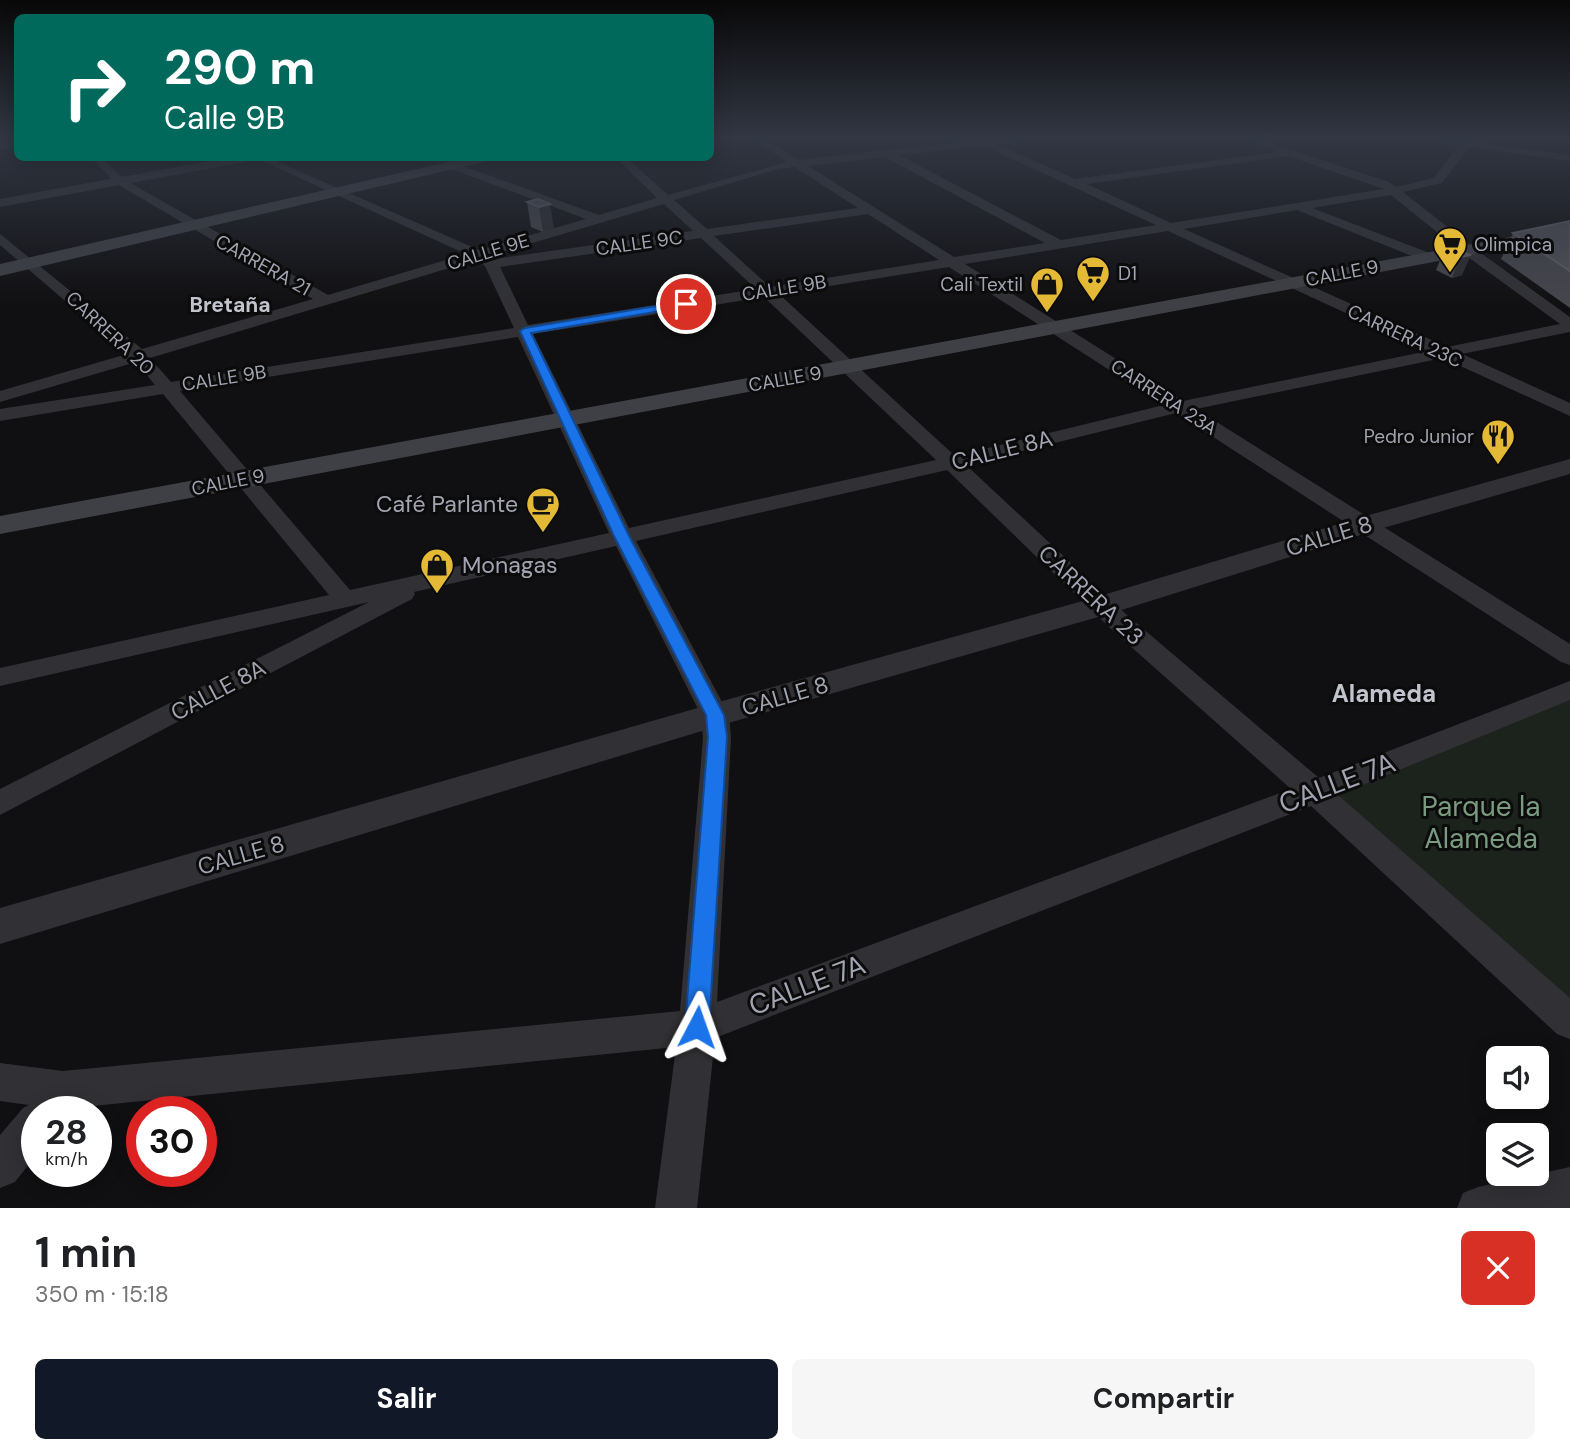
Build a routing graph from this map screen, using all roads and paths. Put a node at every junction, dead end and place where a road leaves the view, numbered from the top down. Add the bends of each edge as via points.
1 (30, 194) edge
2 (143, 194) edge
3 (326, 194) edge
4 (341, 194) edge
5 (531, 194) edge
6 (661, 194) edge
7 (682, 194) edge
8 (846, 194) edge
9 (964, 194) edge
10 (1097, 194) edge
11 (1371, 194) edge
12 (1397, 194) edge
13 (666, 199) junction
14 (0, 200) edge
15 (1296, 206) junction
16 (870, 210) junction
17 (599, 219) junction
18 (193, 225) junction
19 (1170, 228) junction
20 (1570, 231) edge
21 (704, 234) junction
22 (0, 238) edge
23 (1059, 245) junction
24 (1466, 249) junction
25 (1427, 257) junction
26 (485, 260) junction
27 (951, 261) junction
28 (32, 263) junction
29 (0, 270) edge
30 (1289, 283) junction
31 (767, 291) junction
32 (326, 300) junction
33 (1570, 326) edge
34 (1055, 328) junction
35 (525, 331) junction
36 (1442, 354) junction
37 (140, 356) junction
38 (850, 368) junction
39 (167, 387) junction
40 (0, 397) edge
41 (1180, 407) junction
42 (1570, 410) edge
43 (0, 415) edge
44 (565, 419) junction
45 (951, 463) junction
46 (1570, 466) edge
47 (243, 480) junction
48 (0, 524) edge
49 (1364, 525) junction
50 (622, 536) junction
51 (435, 577) junction
52 (344, 598) junction
53 (1101, 606) junction
54 (1570, 656) edge
55 (0, 677) edge
56 (1570, 690) edge
57 (715, 715) junction
58 (1315, 793) junction
59 (0, 803) edge
60 (0, 926) edge
61 (1570, 1022) edge
62 (697, 1027) junction
63 (0, 1082) edge
64 (40, 1096) edge
65 (97, 1096) edge
66 (21, 1141) edge
67 (0, 1167) edge
68 (1570, 1188) edge
69 (676, 1208) edge
70 (1478, 1208) edge

1 - 14 street
2 - 18 street, CARRERA 21
3 - 18 main road
4 - 26 street
5 - 17 street
6 - 13 street, CARRERA 23
7 - 13 street, CALLE 9E
8 - 16 street, CARRERA 23A
9 - 23 street
10 - 19 street, CARRERA 23C
11 - 15 street, CALLE 9B
12 - 24 street
13 - 17 street, CALLE 9E
13 - 21 street, CARRERA 23
15 - 19 street, CALLE 9B
15 - 25 street
16 - 21 street, CALLE 9C
16 - 27 street, CARRERA 23A
17 - 26 street, CALLE 9E
18 - 28 main road
18 - 32 street, CARRERA 21
19 - 23 street, CALLE 9B
19 - 30 street, CARRERA 23C
20 - 24 main road, CALLE 9
21 - 26 street, CALLE 9C
21 - 31 street, CARRERA 23
22 - 28 street, CARRERA 20
23 - 27 street, CALLE 9B
24 - 25 main road, CALLE 9
24 - 33 street
25 - 30 main road, CALLE 9
26 - 32 street, CALLE 9E
26 - 35 street
27 - 31 street, CALLE 9B
27 - 34 street, CARRERA 23A
28 - 29 main road
28 - 37 street, CARRERA 20
30 - 34 main road, CALLE 9
30 - 36 street, CARRERA 23C
31 - 35 street, CALLE 9B
31 - 38 street, CARRERA 23
32 - 37 street, CALLE 9E
33 - 36 street, CALLE 8A
34 - 38 main road, CALLE 9
34 - 41 street, CARRERA 23A
35 - 39 street, CALLE 9B
35 - 44 street
36 - 41 street, CALLE 8A
36 - 42 street, CARRERA 23C
37 - 39 street, CARRERA 20
37 - 40 street, CALLE 9E
38 - 44 main road, CALLE 9
38 - 45 street, CARRERA 23
39 - 43 street, CALLE 9B
39 - 47 street, CARRERA 20
41 - 45 street, CALLE 8A
41 - 49 street, CARRERA 23A
44 - 47 main road, CALLE 9
44 - 50 street
45 - 50 street, CALLE 8A
45 - 53 street, CARRERA 23
46 - 49 street, CALLE 8
47 - 48 main road, CALLE 9
47 - 52 street, CARRERA 20
49 - 53 street, CALLE 8
49 - 54 street, CARRERA 23A
50 - 51 street, CALLE 8A
50 - 57 street
51 - 52 street, CALLE 8A
51 - 59 street, CALLE 8A
52 - 55 street, CALLE 8A
53 - 57 street, CALLE 8
53 - 58 street, CARRERA 23
56 - 58 street, CALLE 7A
57 - 60 street, CALLE 8
57 - 62 street via 718,737
58 - 61 street, CARRERA 23
58 - 62 street, CALLE 7A
62 - 65 street, CALLE 7A
62 - 69 street
63 - 64 street, CALLE 7A
66 - 67 street
68 - 70 street

